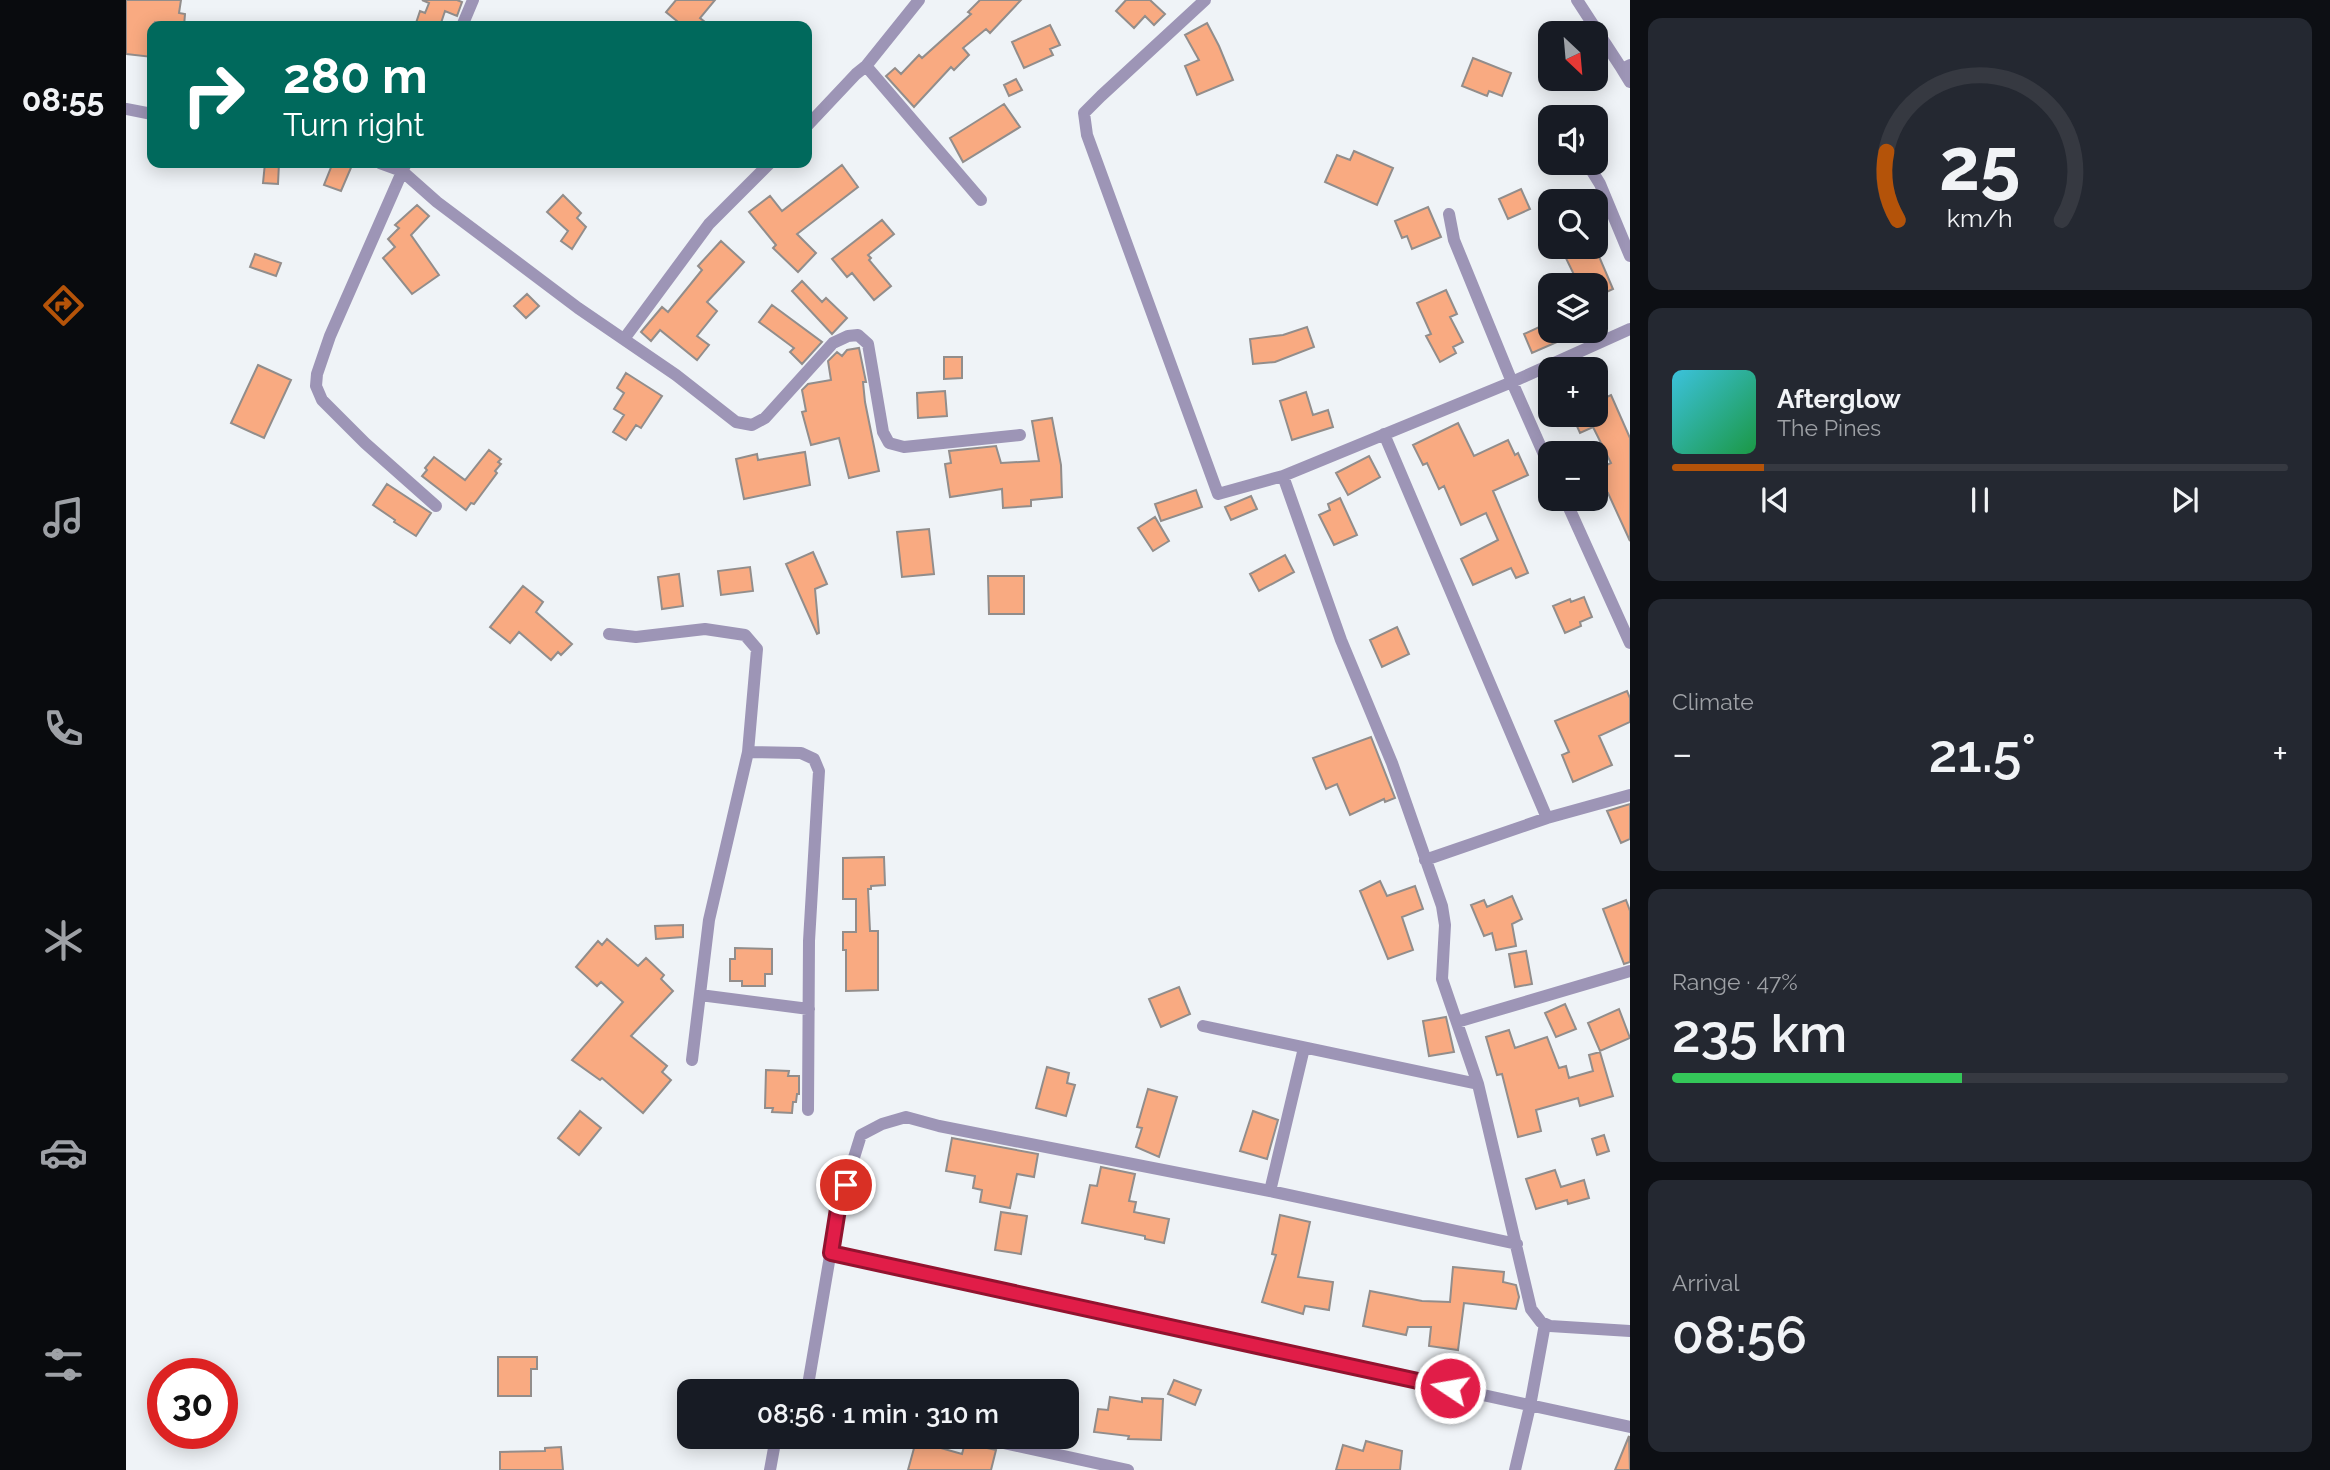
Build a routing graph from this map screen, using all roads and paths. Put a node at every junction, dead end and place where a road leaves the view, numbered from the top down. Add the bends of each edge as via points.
1 (473, 0) edge
2 (919, 0) edge
3 (1205, 0) edge
4 (1577, 0) edge
5 (464, 21) edge
6 (866, 66) junction
7 (1626, 67) edge
8 (1630, 82) edge
9 (126, 109) edge
10 (147, 113) edge
11 (812, 121) edge
12 (404, 168) edge
13 (405, 168) edge
14 (765, 168) edge
15 (1594, 175) edge
16 (981, 200) dead end
17 (1449, 214) dead end
18 (1630, 256) edge
19 (1630, 329) edge
20 (624, 339) junction
21 (1512, 382) junction
22 (1384, 434) junction
23 (1020, 435) dead end
24 (1538, 441) edge
25 (1283, 476) junction
26 (436, 506) dead end
27 (1570, 511) edge
28 (609, 634) dead end
29 (1630, 643) edge
30 (748, 752) junction
31 (1630, 795) edge
32 (1547, 818) junction
33 (1425, 860) junction
34 (1630, 971) edge
35 (700, 995) junction
36 (809, 1009) junction
37 (1457, 1021) junction
38 (1203, 1027) dead end
39 (1304, 1048) junction
40 (692, 1060) dead end
41 (1478, 1084) junction
42 (808, 1110) dead end
43 (1270, 1191) junction
44 (1517, 1244) junction
45 (831, 1253) junction
46 (1545, 1324) junction
47 (1630, 1331) edge
48 (809, 1379) edge
49 (1530, 1406) junction
50 (1630, 1427) edge
51 (774, 1449) edge
52 (1031, 1449) edge
53 (770, 1470) edge
54 (1128, 1470) edge
55 (1515, 1470) edge

1 - 5 street
2 - 6 street
3 - 25 street via 1084,113 1087,135 1218,494
4 - 7 street
6 - 11 street
6 - 16 street
7 - 8 street
9 - 10 street
12 - 26 street via 330,336 316,386 322,400
13 - 20 street via 437,202
14 - 20 street via 709,224
15 - 18 street
17 - 21 street via 1454,240
19 - 21 street
20 - 23 street via 736,422 752,425 765,418 833,343 858,335 868,344 883,432 889,443 904,447
21 - 22 street
21 - 24 street
22 - 25 street
22 - 32 street
25 - 33 street
27 - 29 street
28 - 30 street via 636,637 705,629 745,635 757,649
30 - 35 street via 709,920
30 - 36 street via 801,753 814,759 819,771
31 - 32 street
32 - 33 street
33 - 37 street via 1446,925 1442,979
34 - 37 street
35 - 36 street
35 - 40 street
36 - 42 street
37 - 41 street
38 - 39 street
39 - 41 street
39 - 43 street
41 - 44 street
43 - 44 street
43 - 45 street via 906,1116 861,1135 838,1209
44 - 46 street via 1531,1308
45 - 48 street
45 - 49 street
46 - 47 street
46 - 49 street
49 - 50 street
49 - 55 street
51 - 53 street
52 - 54 street

